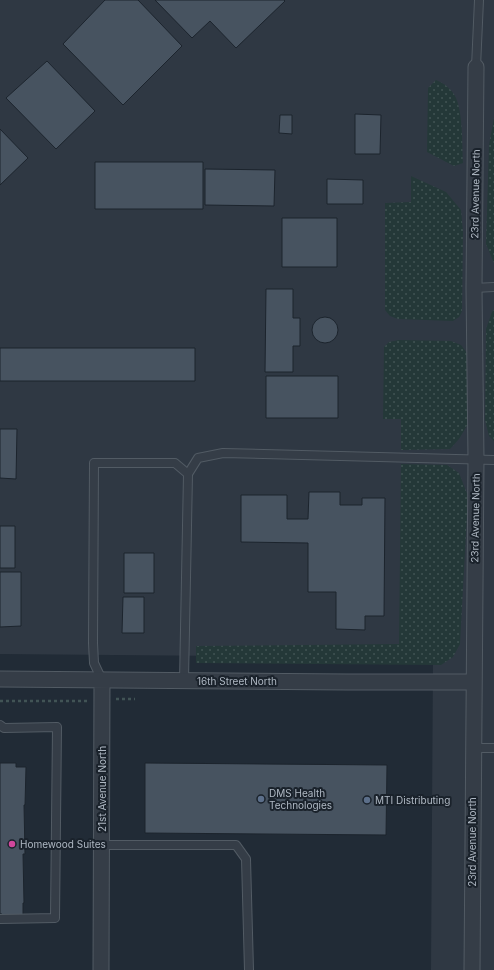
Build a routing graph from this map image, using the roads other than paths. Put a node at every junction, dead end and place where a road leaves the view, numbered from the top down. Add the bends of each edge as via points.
1 (479, 0) edge
2 (476, 67) joint
3 (494, 287) edge
4 (474, 288) junction
5 (476, 460) junction
6 (494, 460) edge
7 (188, 474) junction
8 (0, 679) edge
9 (102, 680) junction
10 (184, 681) junction
11 (474, 682) junction
12 (1, 728) edge
13 (473, 748) junction
14 (494, 748) edge
15 (102, 845) junction
16 (0, 919) edge
17 (102, 970) edge
18 (249, 970) edge
19 (472, 970) edge

1 - 2 lane
2 - 4 street, 23rd Avenue North
3 - 4 lane
4 - 5 street, 23rd Avenue North
5 - 6 lane
5 - 7 lane via 223,453 198,458
5 - 11 street, 23rd Avenue North
7 - 9 lane via 175,463 94,463 93,643 94,663
7 - 10 lane
8 - 9 street, 16th Street North
9 - 10 street, 16th Street North
9 - 15 street, 21st Avenue North
10 - 11 street, 16th Street North
11 - 13 street, 23rd Avenue North
12 - 16 lane via 57,727 55,918
13 - 14 lane
13 - 19 street, 23rd Avenue North
15 - 17 street, 21st Avenue North
15 - 18 lane via 236,845 246,859

